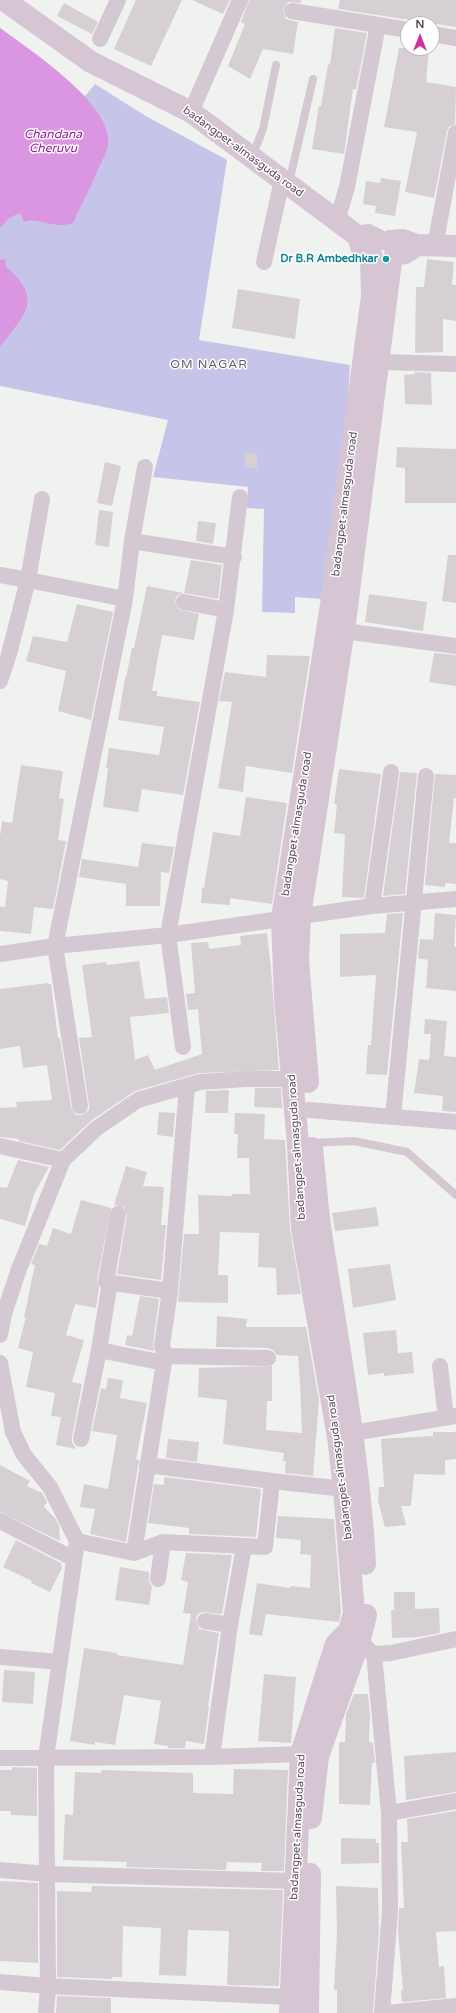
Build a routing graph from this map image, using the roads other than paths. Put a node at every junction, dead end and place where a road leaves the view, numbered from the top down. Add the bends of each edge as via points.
1 (4, 0) edge
2 (118, 0) edge
3 (240, 0) edge
4 (292, 11) dead end
5 (378, 25) junction
6 (400, 29) edge
7 (440, 35) edge
8 (456, 38) edge
9 (100, 39) dead end
10 (276, 65) dead end
11 (313, 79) dead end
12 (191, 112) junction
13 (456, 133) edge
14 (252, 158) junction
15 (285, 182) junction
16 (337, 221) junction
17 (436, 246) edge
18 (380, 254) junction
19 (264, 262) dead end
20 (379, 362) junction
21 (456, 364) edge
22 (146, 467) dead end
23 (240, 497) dead end
24 (42, 499) dead end
25 (132, 541) junction
26 (234, 556) junction
27 (0, 575) edge
28 (28, 580) junction
29 (125, 599) junction
30 (184, 602) dead end
31 (226, 610) junction
32 (344, 631) junction
33 (456, 646) edge
34 (0, 681) edge
35 (391, 772) dead end
36 (426, 776) dead end
37 (456, 899) edge
38 (413, 903) junction
39 (372, 906) junction
40 (291, 917) junction
41 (168, 935) junction
42 (55, 946) junction
43 (0, 954) edge
44 (183, 1046) dead end
45 (293, 1079) junction
46 (187, 1086) junction
47 (80, 1106) dead end
48 (309, 1110) junction
49 (392, 1116) junction
50 (456, 1122) edge
51 (312, 1143) junction
52 (0, 1146) edge
53 (63, 1160) junction
54 (456, 1195) edge
55 (118, 1214) dead end
56 (110, 1282) junction
57 (170, 1291) junction
58 (0, 1335) edge
59 (99, 1350) junction
60 (268, 1358) dead end
61 (164, 1360) junction
62 (0, 1363) edge
63 (440, 1366) dead end
64 (451, 1417) edge
65 (353, 1433) junction
66 (81, 1440) dead end
67 (147, 1465) junction
68 (272, 1481) junction
69 (344, 1489) junction
70 (0, 1521) edge
71 (77, 1541) junction
72 (163, 1542) junction
73 (244, 1547) junction
74 (134, 1553) junction
75 (74, 1559) junction
76 (158, 1579) dead end
77 (205, 1621) dead end
78 (230, 1625) junction
79 (456, 1639) edge
80 (361, 1641) junction
81 (0, 1657) edge
82 (60, 1662) junction
83 (301, 1754) junction
84 (212, 1757) junction
85 (0, 1758) edge
86 (46, 1758) junction
87 (456, 1801) edge
88 (389, 1813) junction
89 (0, 1870) edge
90 (48, 1874) junction
91 (294, 1881) junction
92 (0, 1982) edge
93 (48, 1986) junction
94 (290, 2005) edge
95 (456, 2006) edge
96 (46, 2013) edge
97 (308, 2013) edge
98 (382, 2013) edge
99 (386, 2013) edge

1 - 12 street, badangpet-almasguda road via 91,62
2 - 9 street
3 - 12 street
4 - 5 street
5 - 6 street
5 - 16 street via 347,188
7 - 8 street
10 - 14 lane via 263,129
11 - 15 lane
12 - 14 street, badangpet-almasguda road
13 - 17 street
14 - 15 street, badangpet-almasguda road
15 - 16 street, badangpet-almasguda road
15 - 19 street
16 - 18 street, badangpet-almasguda road
17 - 18 street via 402,240
18 - 20 street, badangpet-almasguda road
18 - 40 street, badangpet-almasguda road via 372,296
20 - 21 street
20 - 32 street, badangpet-almasguda road
22 - 25 street
23 - 26 street
24 - 28 street
25 - 26 street
25 - 29 street
26 - 31 street
27 - 28 street
28 - 29 street
28 - 34 street
29 - 42 street
30 - 31 street
31 - 41 street
32 - 33 street
32 - 40 street, badangpet-almasguda road
35 - 39 street
36 - 38 street
37 - 38 street
38 - 39 street
38 - 49 street
39 - 40 street
40 - 41 street
40 - 45 street, badangpet-almasguda road via 285,998
40 - 48 street, badangpet-almasguda road via 298,960
41 - 42 street
41 - 44 street
42 - 43 street
42 - 47 street
45 - 46 street via 200,1082
45 - 69 street, badangpet-almasguda road via 302,1229 326,1361
46 - 53 street via 138,1100 96,1128
46 - 57 street
48 - 49 street
48 - 51 street, badangpet-almasguda road
49 - 50 street
51 - 54 lane via 354,1141 407,1152
51 - 65 street, badangpet-almasguda road via 321,1231
52 - 53 street
53 - 58 street via 19,1269
55 - 56 street via 106,1282
56 - 57 street
56 - 59 street
57 - 61 street via 162,1345
59 - 61 street
59 - 66 street
60 - 61 street
61 - 67 street
62 - 71 street via 13,1432 24,1454 50,1487
63 - 64 street
64 - 65 street
65 - 80 street, badangpet-almasguda road via 363,1525 367,1608
67 - 68 street
67 - 74 street
68 - 69 street
68 - 73 street via 264,1547
69 - 80 street, badangpet-almasguda road via 354,1613
70 - 75 street
71 - 74 street
71 - 75 street
72 - 73 street
72 - 74 street
72 - 76 street
73 - 78 street
75 - 82 street
77 - 78 street
78 - 84 street
79 - 80 street via 392,1653
80 - 83 street, badangpet-almasguda road via 336,1644
80 - 88 street
80 - 97 street, badangpet-almasguda road via 318,1756 311,1820
81 - 82 street
82 - 86 street
83 - 84 street
83 - 91 street, badangpet-almasguda road
84 - 86 street
85 - 86 street
86 - 90 street
87 - 88 street
88 - 98 street via 390,1910
89 - 90 street
90 - 91 street
90 - 93 street
91 - 94 street, badangpet-almasguda road
92 - 93 street
93 - 94 street
93 - 96 street
95 - 99 street

